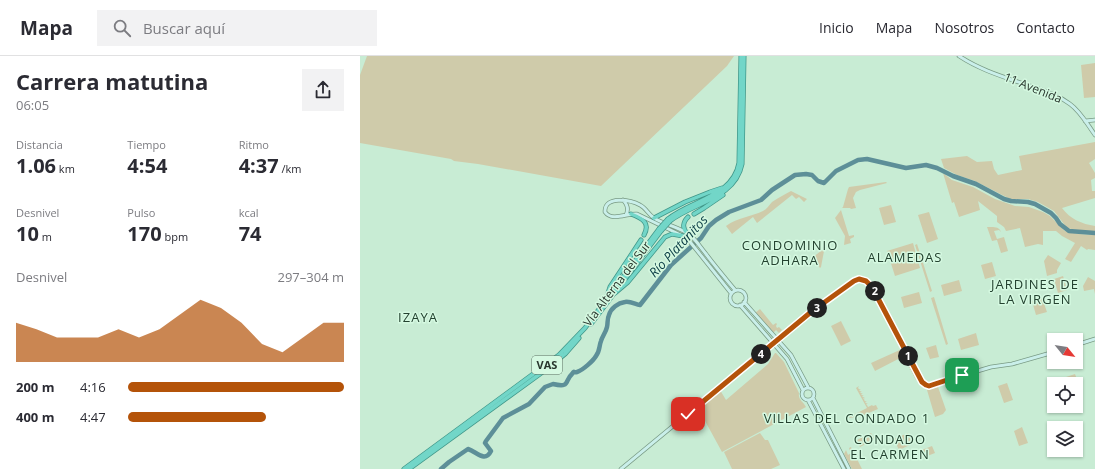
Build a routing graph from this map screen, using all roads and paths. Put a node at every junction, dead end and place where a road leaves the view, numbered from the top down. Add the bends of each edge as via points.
1 (743, 56) edge
2 (959, 56) edge
3 (1095, 120) edge
4 (1086, 121) junction
5 (1095, 135) edge
6 (741, 168) junction
7 (725, 187) junction
8 (623, 200) junction
9 (631, 214) junction
10 (694, 214) dead end
11 (626, 215) junction
12 (688, 217) dead end
13 (654, 218) junction
14 (669, 220) junction
15 (660, 230) junction
16 (644, 235) dead end
17 (685, 235) junction
18 (641, 240) dead end
19 (699, 249) junction
20 (734, 290) junction
21 (731, 293) junction
22 (613, 294) junction
23 (605, 300) junction
24 (744, 302) junction
25 (740, 305) junction
26 (778, 340) junction
27 (1095, 340) edge
28 (774, 343) junction
29 (1083, 343) edge
30 (1047, 354) edge
31 (808, 387) junction
32 (803, 390) junction
33 (813, 398) junction
34 (808, 400) junction
35 (404, 469) edge
36 (409, 469) edge
37 (621, 469) edge
38 (844, 469) edge
39 (849, 469) edge

1 - 6 highway, Vía Alterna del Sur / VAS
1 - 7 highway, Vía Alterna del Sur / VAS via 739,163 734,178
2 - 4 main road, 11 Avenida via 989,71 1058,97 1073,107
3 - 4 main road
4 - 5 main road, 11 Avenida
6 - 10 highway via 738,178 728,191
6 - 14 highway, Vía Alterna del Sur / VAS via 733,183 724,192
7 - 13 highway via 685,202
7 - 14 highway, Vía Alterna del Sur / VAS via 684,208
8 - 11 main road via 627,207
8 - 11 main road via 609,202 606,212 611,217
8 - 13 main road via 638,204
9 - 11 main road
9 - 16 highway via 645,222
9 - 17 main road via 637,214
12 - 17 highway via 684,224
13 - 17 main road
14 - 15 highway, Vía Alterna del Sur / VAS, bridge
15 - 22 highway, Vía Alterna del Sur / VAS
15 - 23 highway, Vía Alterna del Sur / VAS
17 - 19 main road
17 - 22 highway via 672,234 665,237 628,282
18 - 23 highway via 610,287
19 - 20 main road
19 - 21 main road
20 - 21 main road
20 - 24 main road via 744,292
21 - 25 main road via 731,302
22 - 36 highway, Vía Alterna del Sur / VAS via 565,354
23 - 35 highway, Vía Alterna del Sur / VAS via 581,333 560,355
24 - 25 main road
24 - 26 main road
25 - 28 main road
26 - 28 main road
26 - 30 main road via 823,303 860,279 872,287 921,382 926,385
26 - 31 main road via 791,355
27 - 29 main road
28 - 32 main road via 787,359
28 - 37 main road
31 - 32 main road
31 - 33 main road via 814,390
32 - 34 main road via 802,396
33 - 34 main road
33 - 39 main road
34 - 38 main road

